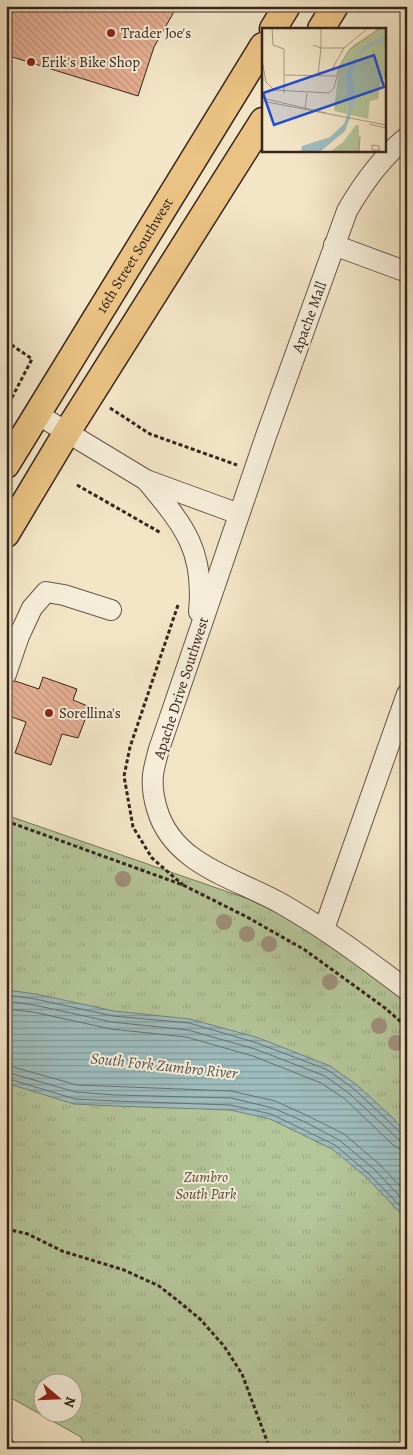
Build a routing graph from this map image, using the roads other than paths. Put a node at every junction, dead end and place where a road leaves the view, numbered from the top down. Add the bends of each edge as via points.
1 (287, 6) edge
2 (335, 6) edge
3 (274, 28) edge
4 (322, 28) edge
5 (262, 48) edge
6 (262, 122) edge
7 (407, 137) edge
8 (334, 246) junction
9 (407, 272) edge
10 (36, 414) junction
11 (67, 432) junction
12 (6, 465) edge
13 (146, 480) junction
14 (240, 514) junction
15 (6, 534) edge
16 (111, 610) dead end
17 (197, 638) junction
18 (6, 674) edge
19 (407, 694) edge
20 (403, 718) edge
21 (324, 929) junction
22 (407, 990) edge

1 - 3 main road
2 - 4 main road
5 - 10 main road, 16th Street Southwest
6 - 11 main road
7 - 8 street, Apache Mall via 360,188
8 - 9 street
8 - 14 street, Apache Mall
10 - 11 street
10 - 12 main road, 16th Street Southwest
11 - 13 street
11 - 15 main road
13 - 14 street
13 - 17 street via 193,545 199,568
14 - 17 street, Apache Drive Southwest
16 - 18 street via 46,592 32,608
17 - 21 street, Apache Drive Southwest via 153,776 160,820 170,838 203,865 281,903
19 - 20 street
20 - 21 street
21 - 22 street, Apache Drive Southwest

